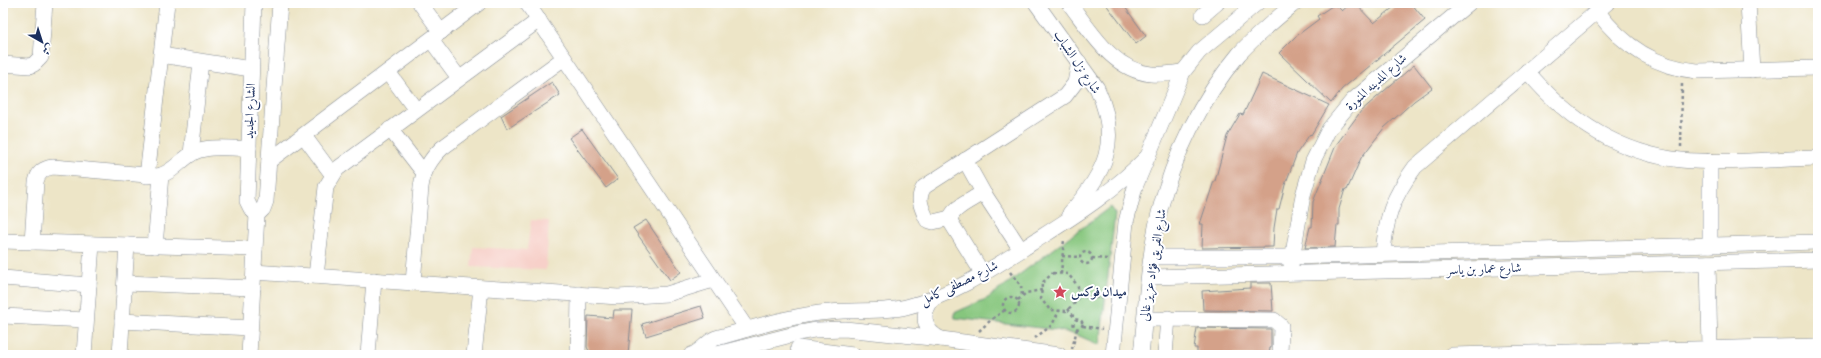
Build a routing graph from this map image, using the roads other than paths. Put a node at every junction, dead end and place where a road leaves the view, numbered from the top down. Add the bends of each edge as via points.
1 (45, 3) edge
2 (162, 3) edge
3 (167, 3) edge
4 (254, 3) edge
5 (280, 3) edge
6 (420, 3) edge
7 (479, 3) edge
8 (527, 3) edge
9 (1036, 3) edge
10 (1069, 3) edge
11 (1217, 3) edge
12 (1257, 3) edge
13 (1469, 3) edge
14 (1748, 3) edge
15 (1291, 5) edge
16 (1602, 7) edge
17 (1203, 15) dead end
18 (538, 20) junction
19 (436, 36) junction
20 (161, 55) junction
21 (564, 58) junction
22 (201, 62) junction
23 (1079, 62) junction
24 (3, 64) edge
25 (1818, 68) edge
26 (251, 69) junction
27 (1752, 70) junction
28 (1527, 71) junction
29 (388, 72) junction
30 (1183, 72) junction
31 (459, 78) junction
32 (416, 110) junction
33 (390, 129) junction
34 (304, 136) junction
35 (249, 148) junction
36 (191, 154) junction
37 (1148, 156) junction
38 (1818, 158) edge
39 (965, 160) junction
40 (269, 161) junction
41 (1710, 161) junction
42 (424, 173) junction
43 (332, 174) junction
44 (154, 175) junction
45 (984, 194) junction
46 (257, 216) junction
47 (950, 218) junction
48 (1061, 224) junction
49 (3, 241) edge
50 (32, 242) junction
51 (1818, 242) edge
52 (92, 244) junction
53 (127, 245) junction
54 (1710, 245) junction
55 (155, 246) junction
56 (255, 249) junction
57 (1021, 250) junction
58 (1383, 254) junction
59 (1152, 257) junction
60 (1292, 257) junction
61 (1818, 260) edge
62 (1708, 263) junction
63 (254, 272) junction
64 (983, 274) junction
65 (1289, 274) junction
66 (316, 276) junction
67 (1150, 277) junction
68 (3, 278) edge
69 (374, 280) junction
70 (713, 280) junction
71 (125, 283) junction
72 (413, 283) junction
73 (89, 285) junction
74 (253, 288) junction
75 (481, 288) junction
76 (579, 294) junction
77 (933, 299) junction
78 (3, 316) edge
79 (802, 316) junction
80 (1168, 318) junction
81 (1145, 319) junction
82 (86, 320) junction
83 (122, 321) junction
84 (250, 328) junction
85 (747, 329) junction
86 (940, 339) junction
87 (798, 345) edge
88 (1818, 346) edge
89 (1710, 348) junction
90 (695, 354) edge
91 (84, 355) edge
92 (120, 355) edge
93 (249, 355) edge
94 (368, 355) edge
95 (474, 355) edge
96 (578, 355) edge
97 (853, 355) edge
98 (1059, 355) edge
99 (1113, 355) edge
100 (1140, 355) edge
101 (1165, 355) edge
102 (1280, 355) edge
103 (1452, 355) edge

1 - 24 street via 41,57 30,66
2 - 3 street
3 - 20 street
4 - 26 street, الشارع الجديد
5 - 40 street, الشارع الجديد
6 - 19 street
7 - 19 street
8 - 18 street
9 - 23 street, شارع نزل الشباب
10 - 30 street via 1106,50 1126,67 1151,74
11 - 17 street
12 - 30 street, شارع الفريق فؤاد عزيز غالى via 1199,52
13 - 60 street, شارع المدينه المنورة via 1352,101 1329,129 1313,161 1303,195
14 - 27 street
15 - 59 street, شارع الفريق فؤاد عزيز غالى via 1255,38 1226,70 1213,89 1180,151 1165,193
16 - 27 street via 1609,27 1624,42 1660,63 1696,71
16 - 28 street
18 - 21 street
18 - 31 street
19 - 29 street
19 - 31 street
20 - 22 street
20 - 44 street
21 - 42 street via 442,148 431,159
21 - 70 street
22 - 26 street
22 - 36 street
23 - 39 street via 1075,83 1065,96
23 - 48 street, شارع نزل الشباب via 1102,100 1108,124 1108,148 1093,185
25 - 27 street
26 - 35 street, الشارع الجديد
28 - 41 street via 1568,113 1594,131 1643,152 1680,160
28 - 58 street via 1415,167 1400,186 1390,208
29 - 32 street
29 - 34 street
30 - 37 street, شارع الفريق فؤاد عزيز غالى
31 - 32 street
32 - 33 street
33 - 42 street
33 - 43 street
34 - 40 street
34 - 43 street
35 - 36 street via 204,149
35 - 46 street, الشارع الجديد via 247,201
36 - 44 street via 167,173
37 - 48 street, شارع مصطفى كامل via 1102,198
37 - 99 street, شارع الفريق فؤاد عزيز غالى via 1130,204
38 - 41 street
39 - 45 street
39 - 47 street via 924,187 920,196 920,206 929,222
40 - 46 street, الشارع الجديد via 266,201
41 - 54 street
42 - 72 street
43 - 66 street via 325,194
44 - 50 street via 53,167 44,169 36,182
44 - 55 street
45 - 47 street via 980,194 953,212
45 - 57 street
46 - 56 street, الشارع الجديد
47 - 64 street
48 - 57 street, شارع مصطفى كامل
49 - 50 street
50 - 52 street
51 - 54 street, شارع عمار بن ياسر
52 - 53 street
52 - 73 street
53 - 55 street
53 - 71 street
54 - 58 street, شارع عمار بن ياسر
55 - 56 street
56 - 63 street, الشارع الجديد
57 - 64 street, شارع مصطفى كامل
58 - 60 street, شارع عمار بن ياسر
59 - 60 street, شارع عمار بن ياسر
59 - 67 street, شارع الفريق فؤاد عزيز غالى
60 - 65 street, شارع المدينه المنورة
61 - 62 street, شارع عمار بن ياسر
62 - 65 street, شارع عمار بن ياسر
62 - 89 street
63 - 66 street
63 - 74 street, الشارع الجديد
64 - 77 street, شارع مصطفى كامل
65 - 67 street, شارع عمار بن ياسر
66 - 69 street
67 - 81 street, شارع الفريق فؤاد عزيز غالى
68 - 73 street
69 - 72 street
69 - 94 street
70 - 76 street via 651,296
70 - 85 street
71 - 74 street
71 - 83 street
72 - 75 street
73 - 82 street
74 - 84 street, الشارع الجديد
75 - 76 street
75 - 95 street
76 - 96 street
77 - 79 street, شارع مصطفى كامل via 895,309 835,311
77 - 86 street via 926,309 925,322 933,335
78 - 82 street
79 - 85 street, شارع مصطفى كامل
79 - 87 street
80 - 81 street
80 - 101 street
80 - 102 street via 1274,320 1279,323 1281,330
81 - 100 street, شارع الفريق فؤاد عزيز غالى
82 - 91 street
83 - 84 street
83 - 92 street
84 - 93 street, الشارع الجديد
85 - 90 street, شارع مصطفى كامل via 710,341
86 - 87 street, شارع مصطفى كامل via 845,329 815,330
86 - 98 street, شارع مصطفى كامل
87 - 90 street, شارع مصطفى كامل via 707,355
87 - 97 street
88 - 89 street
89 - 103 street

